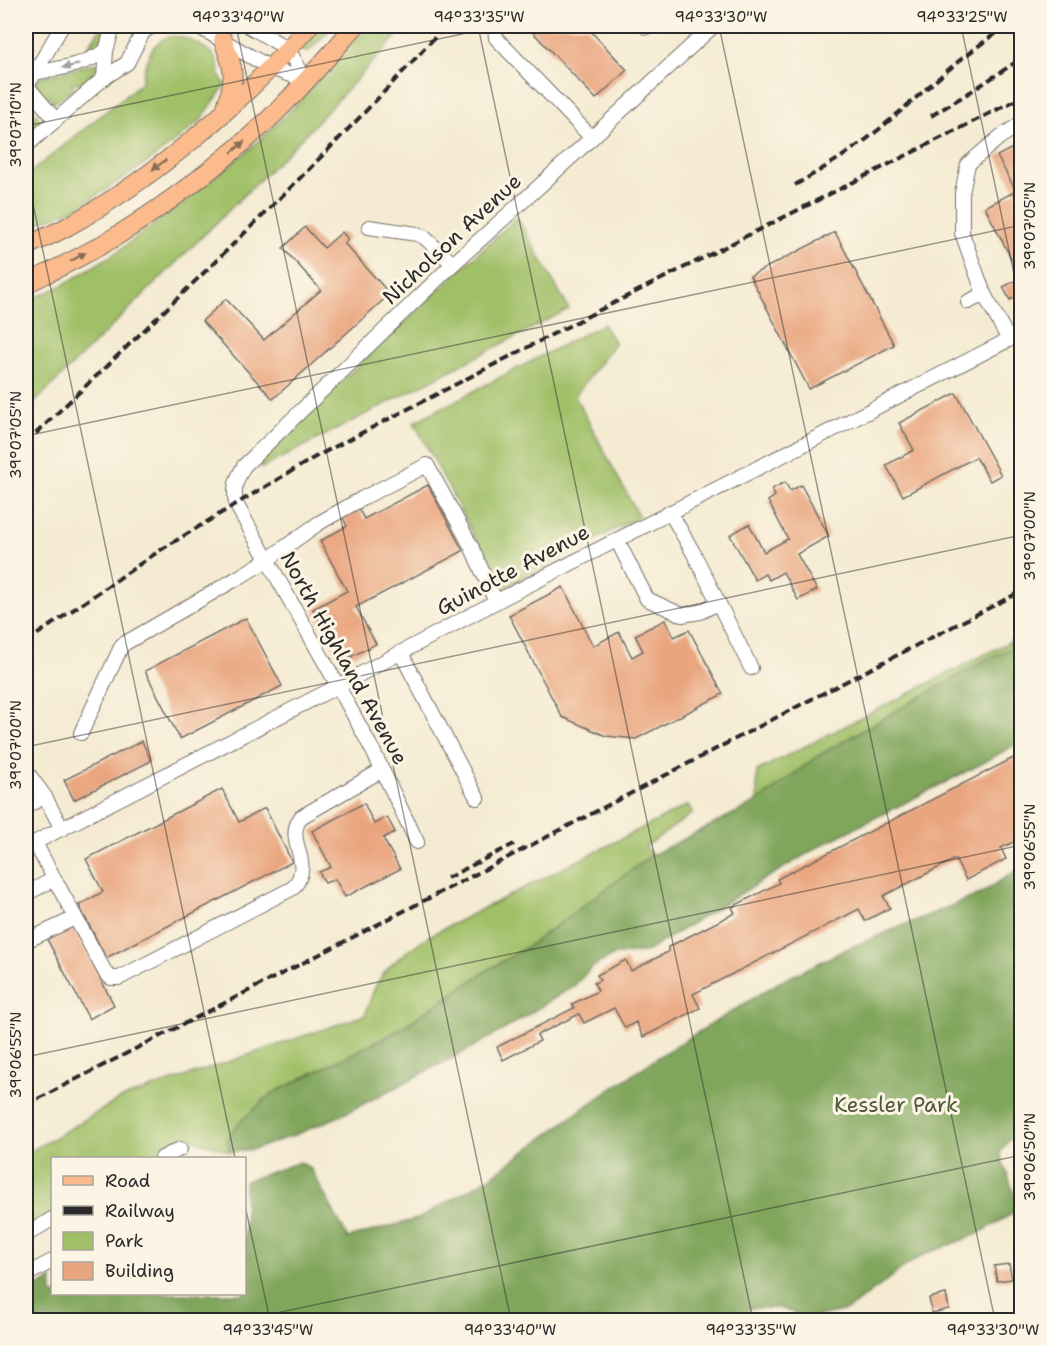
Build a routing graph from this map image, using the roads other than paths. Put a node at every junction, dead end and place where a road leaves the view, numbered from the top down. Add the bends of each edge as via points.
1 (62, 26) edge
2 (113, 26) edge
3 (152, 26) edge
4 (197, 26) edge
5 (249, 26) edge
6 (309, 26) edge
7 (355, 26) edge
8 (495, 26) edge
9 (704, 28) edge
10 (223, 40) junction
11 (288, 49) junction
12 (106, 51) junction
13 (271, 68) junction
14 (34, 73) junction
15 (104, 78) junction
16 (306, 81) junction
17 (26, 85) edge
18 (225, 110) junction
19 (56, 120) junction
20 (1022, 123) edge
21 (592, 138) junction
22 (26, 146) edge
23 (369, 228) dead end
24 (26, 246) edge
25 (453, 264) junction
26 (26, 284) edge
27 (984, 294) junction
28 (968, 303) dead end
29 (1015, 336) edge
30 (234, 495) joint
31 (670, 513) junction
32 (617, 540) junction
33 (267, 560) junction
34 (496, 602) junction
35 (718, 603) junction
36 (401, 653) junction
37 (751, 668) dead end
38 (338, 686) junction
39 (81, 733) dead end
40 (382, 770) junction
41 (26, 771) edge
42 (45, 796) junction
43 (477, 798) dead end
44 (26, 806) edge
45 (62, 829) junction
46 (417, 842) dead end
47 (30, 845) edge
48 (54, 879) junction
49 (26, 894) edge
50 (75, 918) junction
51 (26, 941) edge
52 (180, 1149) dead end
53 (164, 1157) edge
54 (51, 1220) edge
55 (26, 1235) edge
56 (51, 1262) edge
57 (26, 1275) edge

1 - 14 street
2 - 12 street
3 - 15 street via 143,32 127,63
4 - 10 street
5 - 11 street
6 - 11 main road
7 - 16 main road
8 - 21 street via 496,38
9 - 21 street, Nicholson Avenue
10 - 13 street
10 - 18 main road via 234,76
11 - 13 main road
11 - 16 street
12 -> 14 street via 82,63
12 - 15 street
13 - 16 street
13 - 18 main road
14 - 17 street
15 - 19 street
26 -> 16 main road via 113,238 164,204 215,166
17 - 19 street
18 -> 24 main road via 128,189
19 - 22 street
20 - 27 street via 968,164 962,193 962,233
21 - 25 street, Nicholson Avenue
23 - 25 street via 424,237
25 - 30 street, Nicholson Avenue via 244,466 236,479
27 - 28 street
27 - 29 street
29 - 31 street, Guinotte Avenue
30 - 33 street, North Highland Avenue
31 - 32 street, Guinotte Avenue
31 - 35 street
32 - 34 street, Guinotte Avenue
32 - 35 street via 648,599 682,615
33 - 34 street via 319,524 427,465
33 - 38 street, North Highland Avenue
33 - 39 street via 122,645
34 - 36 street, Guinotte Avenue
35 - 37 street
36 - 38 street, Guinotte Avenue
36 - 43 street
38 - 40 street, North Highland Avenue
38 - 45 street, Guinotte Avenue
40 - 46 street, North Highland Avenue
40 - 50 street via 301,817 294,835 302,871 293,888 126,975 111,978 105,972
41 - 42 street
42 - 44 street
42 - 45 street
45 - 47 street, Guinotte Avenue
47 - 48 street
48 - 49 street
48 - 50 street
50 - 51 street
52 - 53 street
54 - 55 street
56 - 57 street

